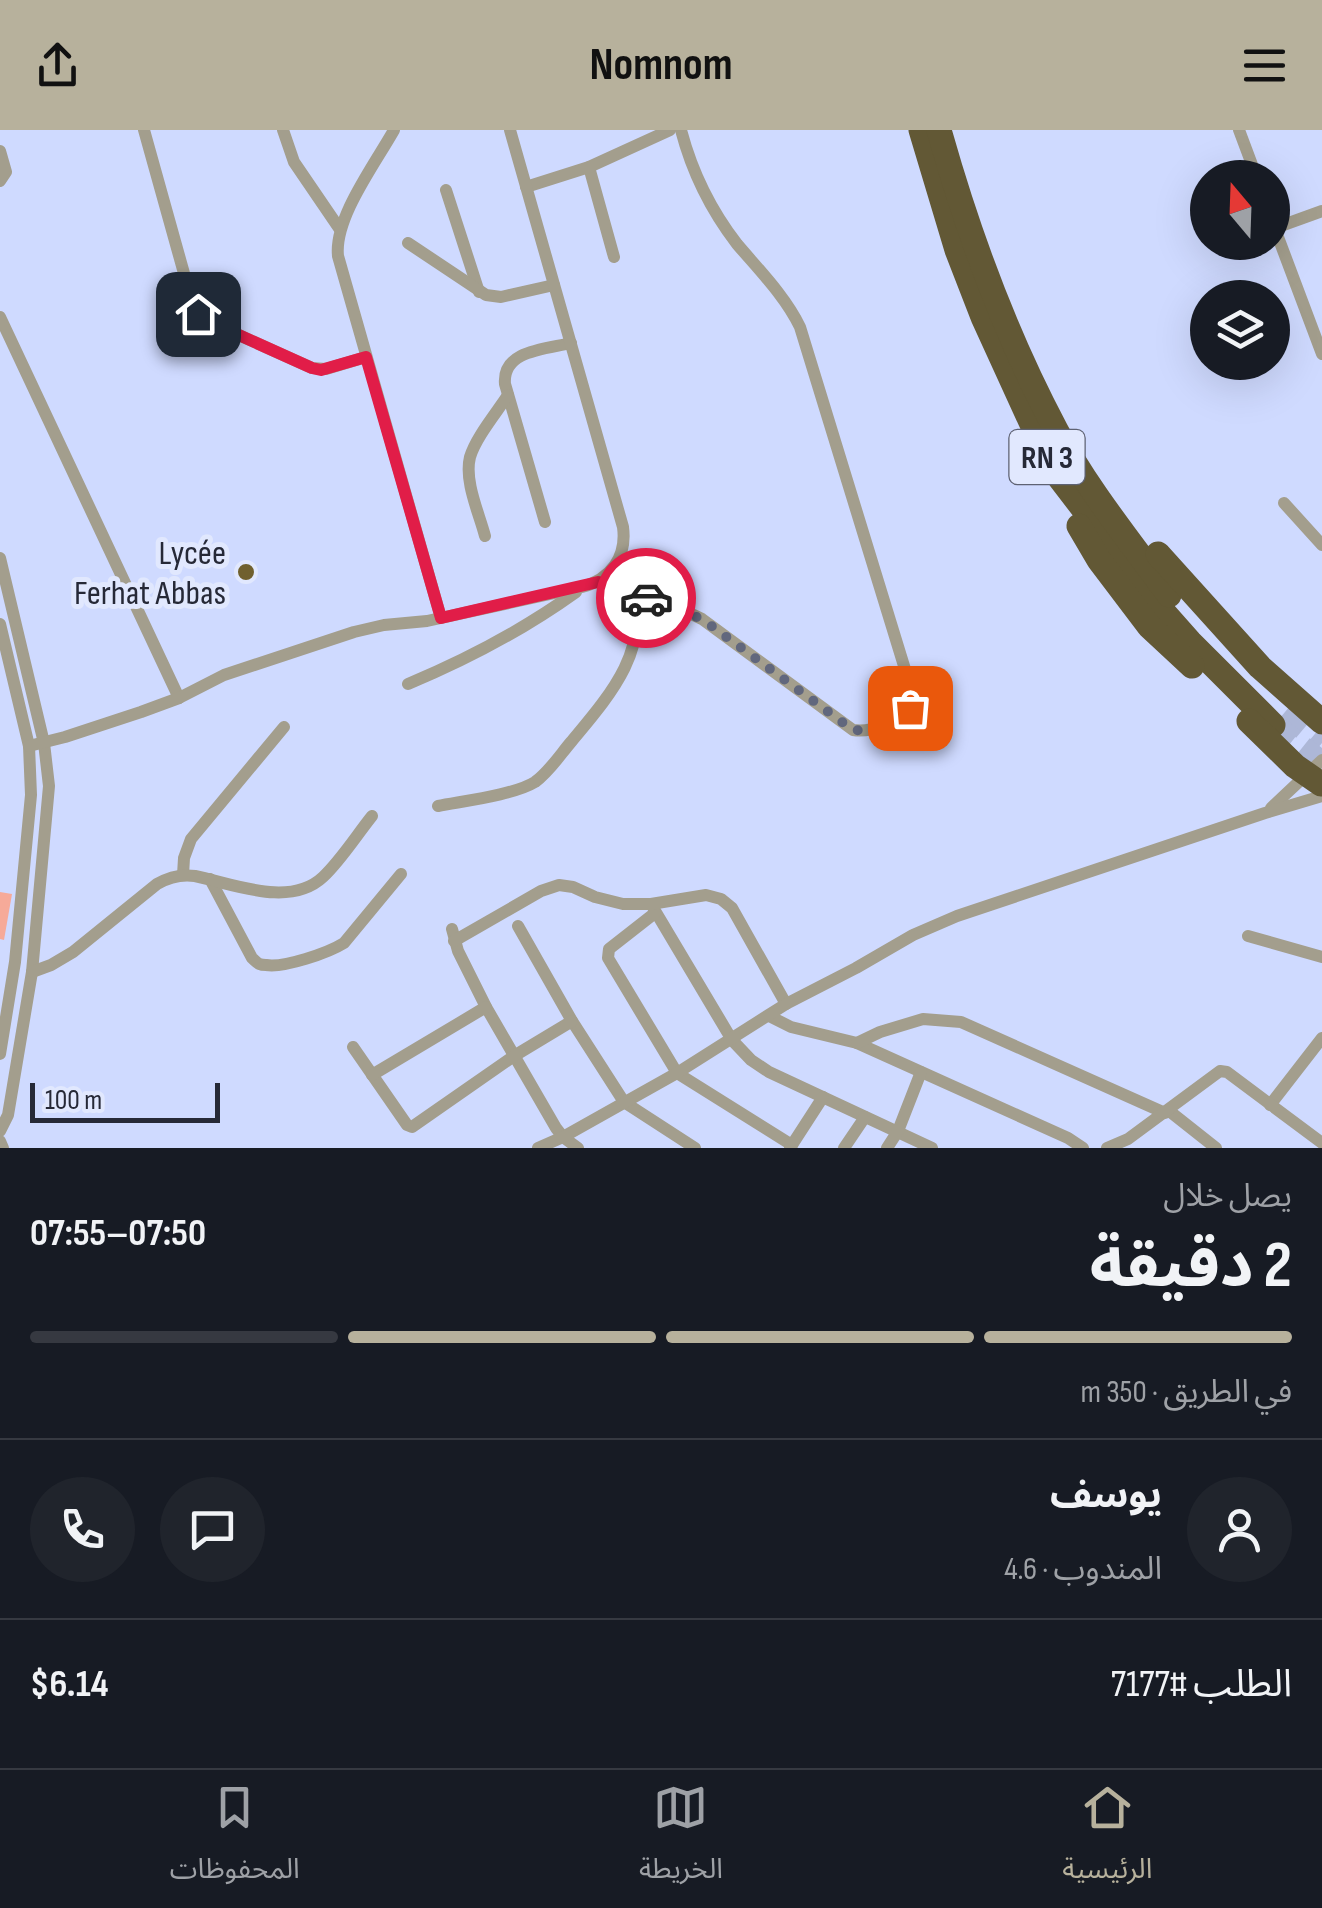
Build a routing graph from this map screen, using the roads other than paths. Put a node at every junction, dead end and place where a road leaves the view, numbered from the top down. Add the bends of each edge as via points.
1 (144, 130) edge
2 (282, 130) edge
3 (394, 130) edge
4 (510, 130) edge
5 (670, 130) edge
6 (681, 130) edge
7 (921, 130) edge
8 (1239, 130) edge
9 (943, 137) edge
10 (0, 151) edge
11 (1250, 160) edge
12 (589, 166) junction
13 (0, 181) edge
14 (526, 187) junction
15 (446, 190) dead end
16 (1322, 210) edge
17 (1290, 219) edge
18 (339, 228) junction
19 (408, 242) dead end
20 (614, 257) dead end
21 (1287, 260) edge
22 (554, 284) junction
23 (479, 292) junction
24 (0, 317) edge
25 (571, 343) junction
26 (1322, 354) edge
27 (366, 357) junction
28 (508, 395) junction
29 (1062, 462) junction
30 (1284, 504) dead end
31 (544, 522) dead end
32 (486, 536) dead end
33 (1322, 545) edge
34 (0, 558) edge
35 (598, 582) junction
36 (582, 587) junction
37 (630, 592) junction
38 (441, 618) junction
39 (0, 624) edge
40 (408, 684) dead end
41 (178, 698) junction
42 (1279, 718) tunnel mouth
43 (1322, 722) edge
44 (284, 727) dead end
45 (36, 744) junction
46 (1319, 777) edge
47 (438, 806) dead end
48 (1265, 813) junction
49 (372, 816) dead end
50 (401, 874) dead end
51 (184, 875) junction
52 (210, 879) junction
53 (653, 908) junction
54 (518, 926) dead end
55 (1248, 936) dead end
56 (1322, 957) edge
57 (32, 972) junction
58 (786, 1004) junction
59 (486, 1007) junction
60 (768, 1016) junction
61 (572, 1021) junction
62 (1322, 1038) edge
63 (732, 1040) junction
64 (857, 1043) junction
65 (353, 1047) dead end
66 (0, 1054) edge
67 (514, 1056) junction
68 (921, 1072) junction
69 (677, 1073) junction
70 (372, 1075) junction
71 (822, 1097) junction
72 (624, 1102) junction
73 (1270, 1104) junction
74 (1167, 1111) junction
75 (865, 1117) junction
76 (0, 1130) edge
77 (898, 1131) junction
78 (563, 1137) junction
79 (1322, 1143) edge
80 (792, 1146) edge
81 (538, 1148) edge
82 (578, 1148) edge
83 (695, 1148) edge
84 (844, 1148) edge
85 (888, 1148) edge
86 (932, 1148) edge
87 (1083, 1148) edge
88 (1108, 1148) edge
89 (1216, 1148) edge

1 - 27 street via 198,314 312,368
2 - 18 street via 294,162
3 - 18 street
4 - 14 street
5 - 12 street
6 - 37 street via 716,214 800,327 912,692 910,708 898,719 853,730 702,619
7 - 29 highway, RN 3 via 976,300
8 - 11 street
9 - 29 highway, RN 3 via 1000,308
10 - 13 street via 6,172
12 - 14 street
12 - 20 street
14 - 22 street
15 - 23 street
16 - 17 street
18 - 27 street via 338,256
19 - 23 street
21 - 26 street
22 - 23 street via 501,297
22 - 25 street
24 - 41 street
25 - 28 street via 509,363
25 - 35 street via 624,535 616,566
27 - 38 street
28 - 31 street
28 - 32 street via 469,464
29 - 42 highway, RN 3 via 1160,608
29 - 43 highway via 1096,479 1211,615
29 - 46 highway via 1062,497 1150,626
30 - 33 street
34 - 45 street
35 - 36 street
35 - 37 street
36 - 38 street
36 - 40 street via 506,638
37 - 47 street via 636,632 628,662 541,777
38 - 41 street via 354,632 224,675
39 - 45 street
41 - 45 street
44 - 51 street via 191,839
45 - 57 street via 48,771 48,801
45 - 66 street
46 - 48 street
46 - 48 street
48 - 58 street via 956,916
49 - 52 street via 326,874 305,889 272,892
50 - 52 street via 344,943 261,966
51 - 52 street
51 - 57 street via 156,884 62,959
53 - 58 street via 706,894 727,903
53 - 59 street via 595,898 573,886 550,887 453,935
53 - 63 street
53 - 69 street via 607,956
54 - 61 street
55 - 56 street
57 - 76 street
58 - 60 street
59 - 67 street
59 - 70 street
60 - 63 street
60 - 64 street
61 - 67 street
61 - 72 street
62 - 73 street
63 - 69 street
63 - 71 street via 760,1067
64 - 68 street
64 - 74 street via 922,1019 960,1022
65 - 70 street
67 - 70 street via 412,1128
67 - 78 street
68 - 77 street
68 - 87 street
69 - 72 street
69 - 80 street
71 - 75 street
71 - 80 street
72 - 78 street
72 - 83 street
73 - 74 street via 1220,1072
73 - 79 street
74 - 88 street
74 - 89 street
75 - 77 street
75 - 84 street
77 - 85 street
77 - 86 street
78 - 81 street
78 - 82 street

